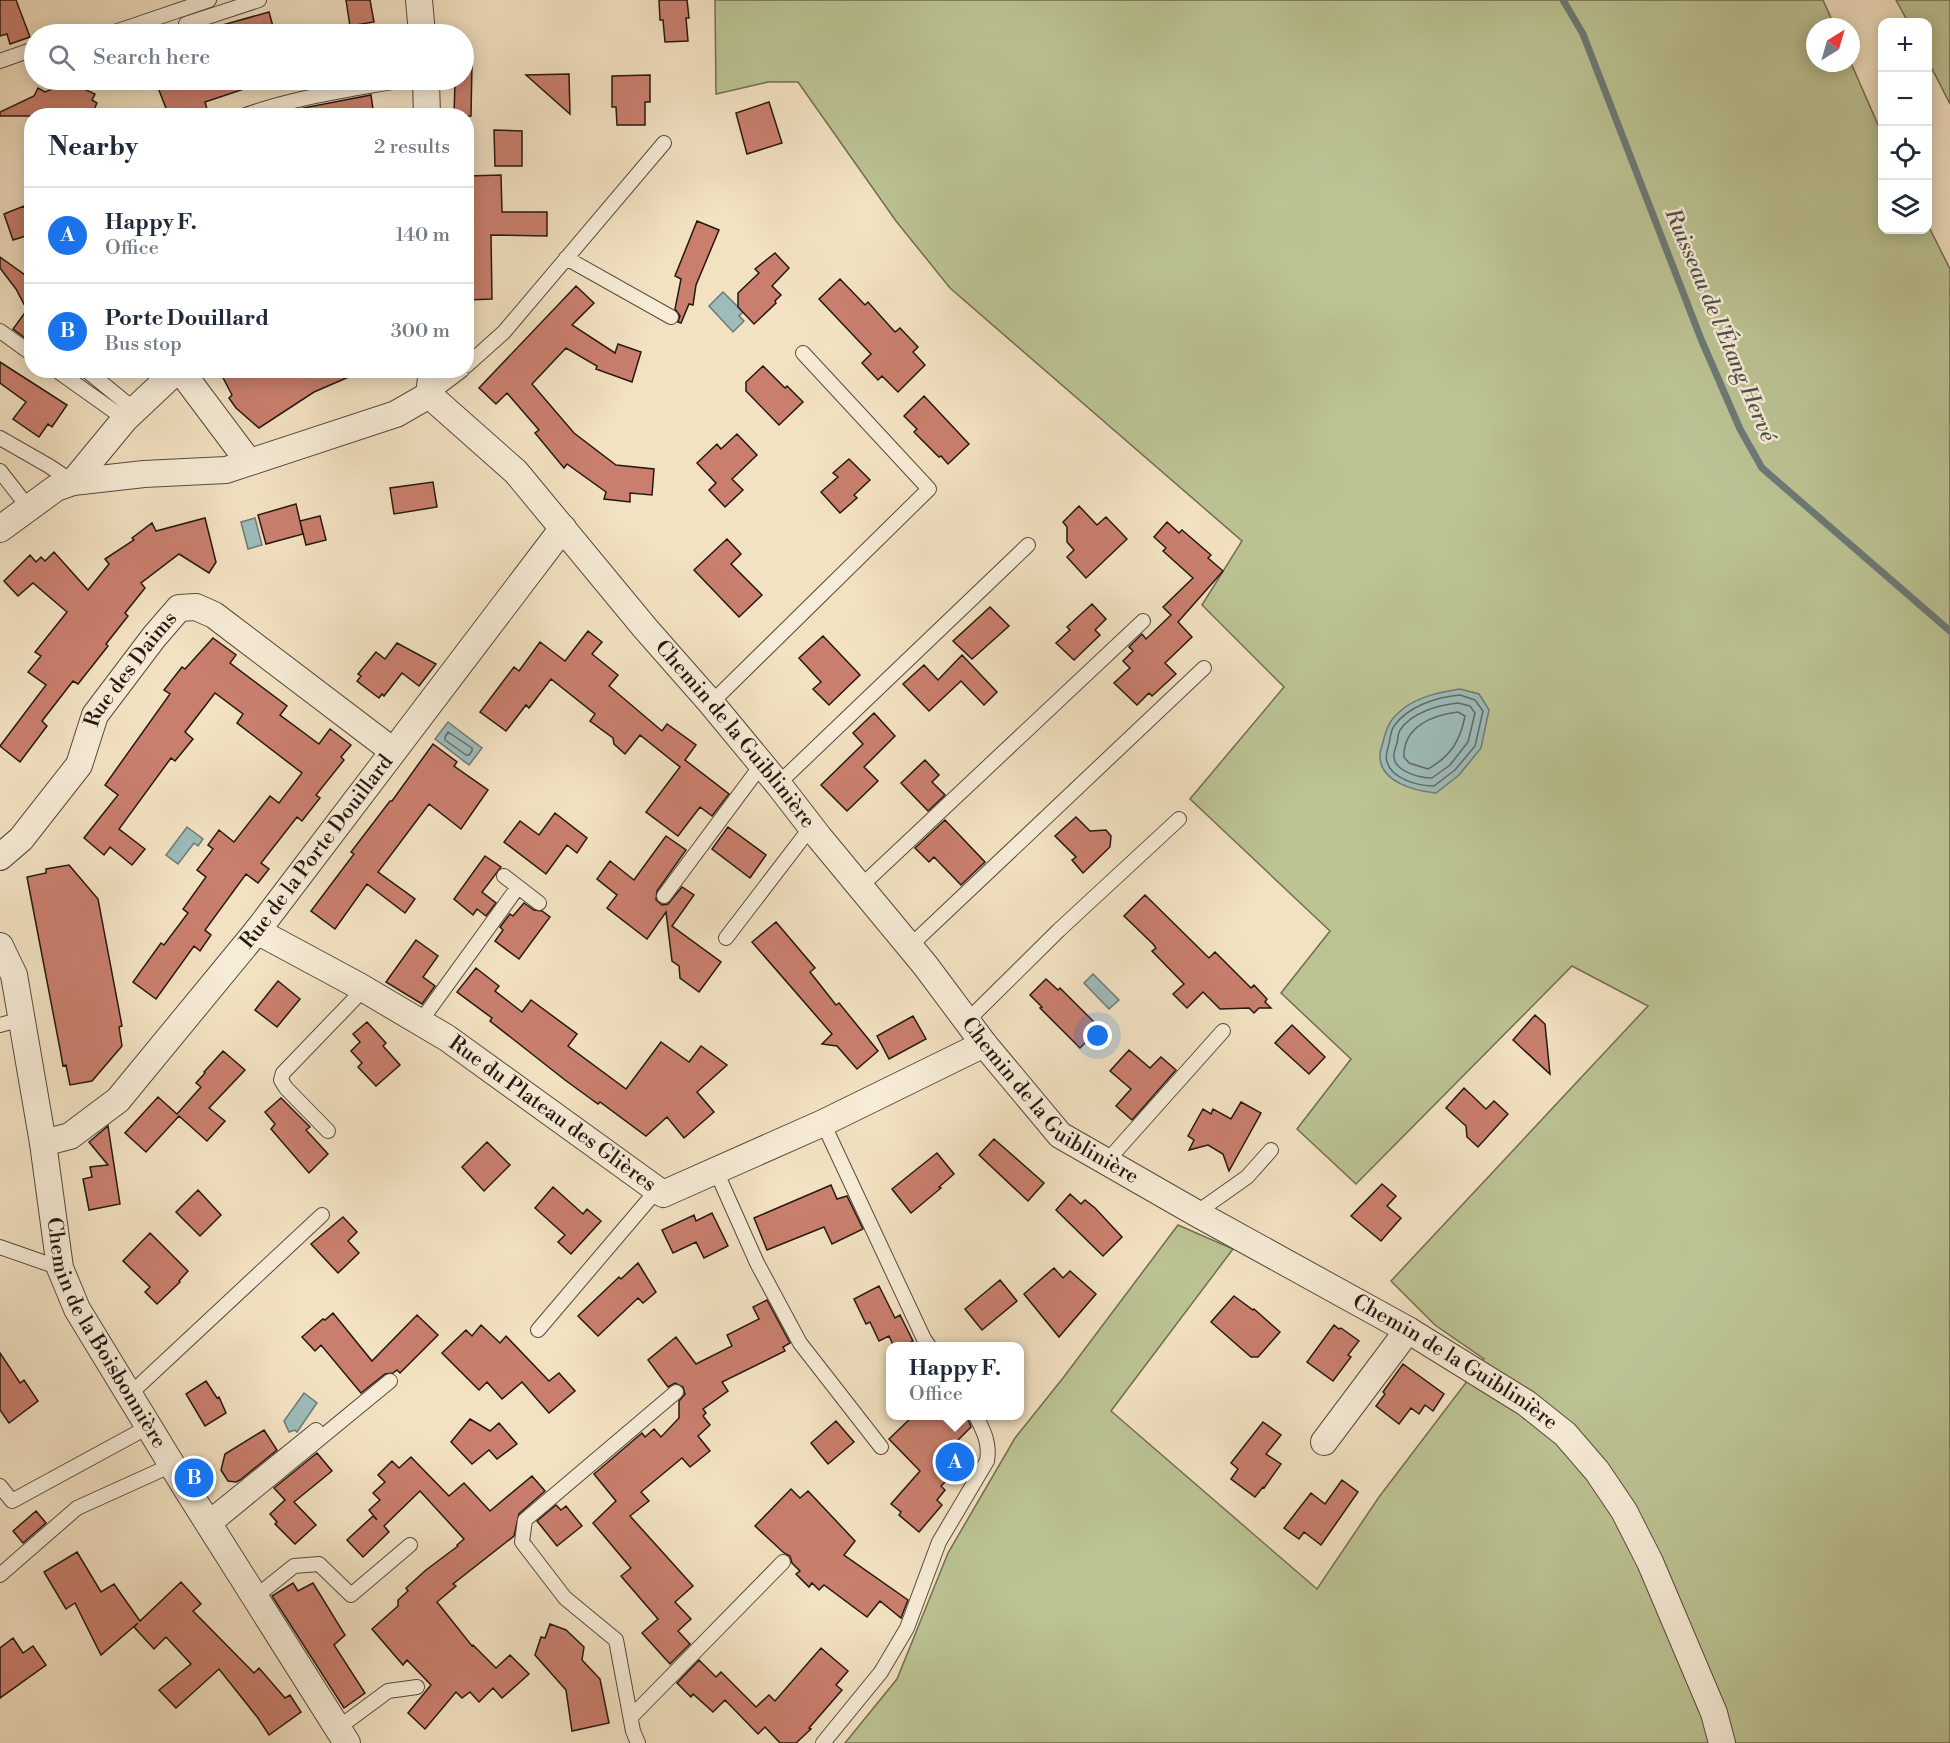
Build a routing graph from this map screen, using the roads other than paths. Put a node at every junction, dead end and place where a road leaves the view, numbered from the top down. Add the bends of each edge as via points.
1 (209, 0) edge
2 (259, 0) edge
3 (419, 0) edge
4 (138, 24) edge
5 (186, 24) dead end
6 (421, 24) edge
7 (24, 53) edge
8 (0, 61) edge
9 (352, 90) edge
10 (426, 90) edge
11 (270, 108) edge
12 (427, 108) edge
13 (664, 143) dead end
14 (566, 258) junction
15 (671, 317) dead end
16 (0, 332) edge
17 (24, 348) edge
18 (803, 353) dead end
19 (474, 359) edge
20 (69, 378) edge
21 (94, 378) edge
22 (170, 378) edge
23 (185, 378) edge
24 (430, 383) edge
25 (130, 415) junction
26 (0, 438) edge
27 (249, 462) junction
28 (0, 471) edge
29 (73, 482) junction
30 (28, 507) junction
31 (563, 528) junction
32 (0, 529) edge
33 (1028, 545) dead end
34 (1143, 621) dead end
35 (1204, 668) dead end
36 (711, 703) junction
37 (393, 751) junction
38 (762, 764) junction
39 (778, 784) junction
40 (1179, 819) dead end
41 (811, 827) junction
42 (0, 857) edge
43 (504, 876) dead end
44 (518, 887) junction
45 (860, 887) junction
46 (664, 896) dead end
47 (539, 903) dead end
48 (257, 932) junction
49 (726, 938) dead end
50 (0, 945) edge
51 (909, 946) junction
52 (364, 989) junction
53 (967, 1021) junction
54 (11, 1022) edge
55 (420, 1022) junction
56 (1224, 1031) dead end
57 (984, 1044) junction
58 (823, 1123) junction
59 (328, 1131) dead end
60 (43, 1143) junction
61 (1271, 1150) dead end
62 (1107, 1161) junction
63 (716, 1171) junction
64 (657, 1190) junction
65 (1196, 1213) junction
66 (322, 1215) dead end
67 (0, 1247) edge
68 (60, 1268) junction
69 (538, 1330) dead end
70 (1408, 1330) junction
71 (926, 1342) edge
72 (390, 1382) dead end
73 (676, 1392) dead end
74 (129, 1394) junction
75 (348, 1404) dead end
76 (977, 1420) edge
77 (148, 1427) junction
78 (1324, 1442) dead end
79 (880, 1447) dead end
80 (172, 1465) junction
81 (0, 1486) edge
82 (208, 1523) junction
83 (410, 1545) dead end
84 (783, 1562) dead end
85 (0, 1575) edge
86 (254, 1598) junction
87 (417, 1687) dead end
88 (632, 1716) junction
89 (342, 1736) edge
90 (638, 1743) edge
91 (823, 1743) edge
92 (1722, 1743) edge

1 - 4 lane
2 - 5 lane
3 - 6 street
7 - 8 lane
9 - 11 lane
10 - 12 street
13 - 14 lane
14 - 15 lane
14 - 19 lane via 504,332
16 - 17 lane
18 - 36 lane via 929,489
20 - 25 lane
21 - 25 lane
22 - 25 street
23 - 27 street
24 - 27 street via 396,414
24 - 31 street, Chemin de la Guiblinière via 516,472
25 - 29 street
26 - 29 lane
27 - 29 street via 226,470
28 - 30 lane
29 - 30 street via 56,488
30 - 32 street
31 - 36 street, Chemin de la Guiblinière
31 - 37 street, Rue de la Porte Douillard
33 - 39 lane
34 - 45 lane
35 - 51 lane
36 - 38 street, Chemin de la Guiblinière
37 - 42 street, Rue des Daims via 214,615 196,607 178,608 95,715 79,765 21,839
37 - 48 street, Rue de la Porte Douillard
38 - 39 street, Chemin de la Guiblinière
38 - 46 lane
39 - 41 street, Chemin de la Guiblinière
40 - 53 lane
41 - 45 street, Chemin de la Guiblinière
41 - 49 lane
43 - 44 lane
44 - 47 lane
44 - 55 lane
45 - 51 street, Chemin de la Guiblinière
48 - 52 street, Rue du Plateau des Glières
48 - 60 street, Rue de la Porte Douillard via 118,1100 70,1136
50 - 54 street, Chemin de la Boisbonnière via 14,975
51 - 53 street, Chemin de la Guiblinière
52 - 55 street, Rue du Plateau des Glières
52 - 59 lane via 283,1073 286,1088
53 - 57 street, Chemin de la Guiblinière
54 - 60 street, Chemin de la Boisbonnière
55 - 64 street, Rue du Plateau des Glières
56 - 62 lane
57 - 58 street, Rue du Plateau des Glières
57 - 62 street, Chemin de la Guiblinière via 1060,1135
58 - 63 street, Rue du Plateau des Glières
58 - 71 lane
60 - 68 street, Chemin de la Boisbonnière
61 - 65 lane via 1247,1178
62 - 65 street, Chemin de la Guiblinière
63 - 64 street, Rue du Plateau des Glières via 663,1194
63 - 79 lane via 757,1263 800,1343
64 - 69 lane
65 - 70 street, Chemin de la Guiblinière
66 - 74 lane
67 - 68 lane
68 - 74 street, Chemin de la Boisbonnière via 77,1309
70 - 78 street
70 - 92 street, Chemin de la Guiblinière via 1526,1403 1565,1434 1597,1471 1624,1511 1650,1562 1714,1713
72 - 82 lane
73 - 88 lane via 525,1520 522,1542 565,1598 616,1640
74 - 77 street, Chemin de la Boisbonnière
75 - 82 lane
76 - 91 lane via 987,1438 987,1461 939,1542 907,1628 881,1672
77 - 80 street, Chemin de la Boisbonnière
77 - 81 lane via 12,1501
80 - 82 street, Chemin de la Boisbonnière
80 - 85 lane via 77,1508
82 - 86 street, Chemin de la Boisbonnière
83 - 86 lane via 351,1595 319,1564 294,1566
84 - 88 lane
86 - 89 street, Chemin de la Boisbonnière
87 - 89 lane via 388,1691
88 - 90 lane

